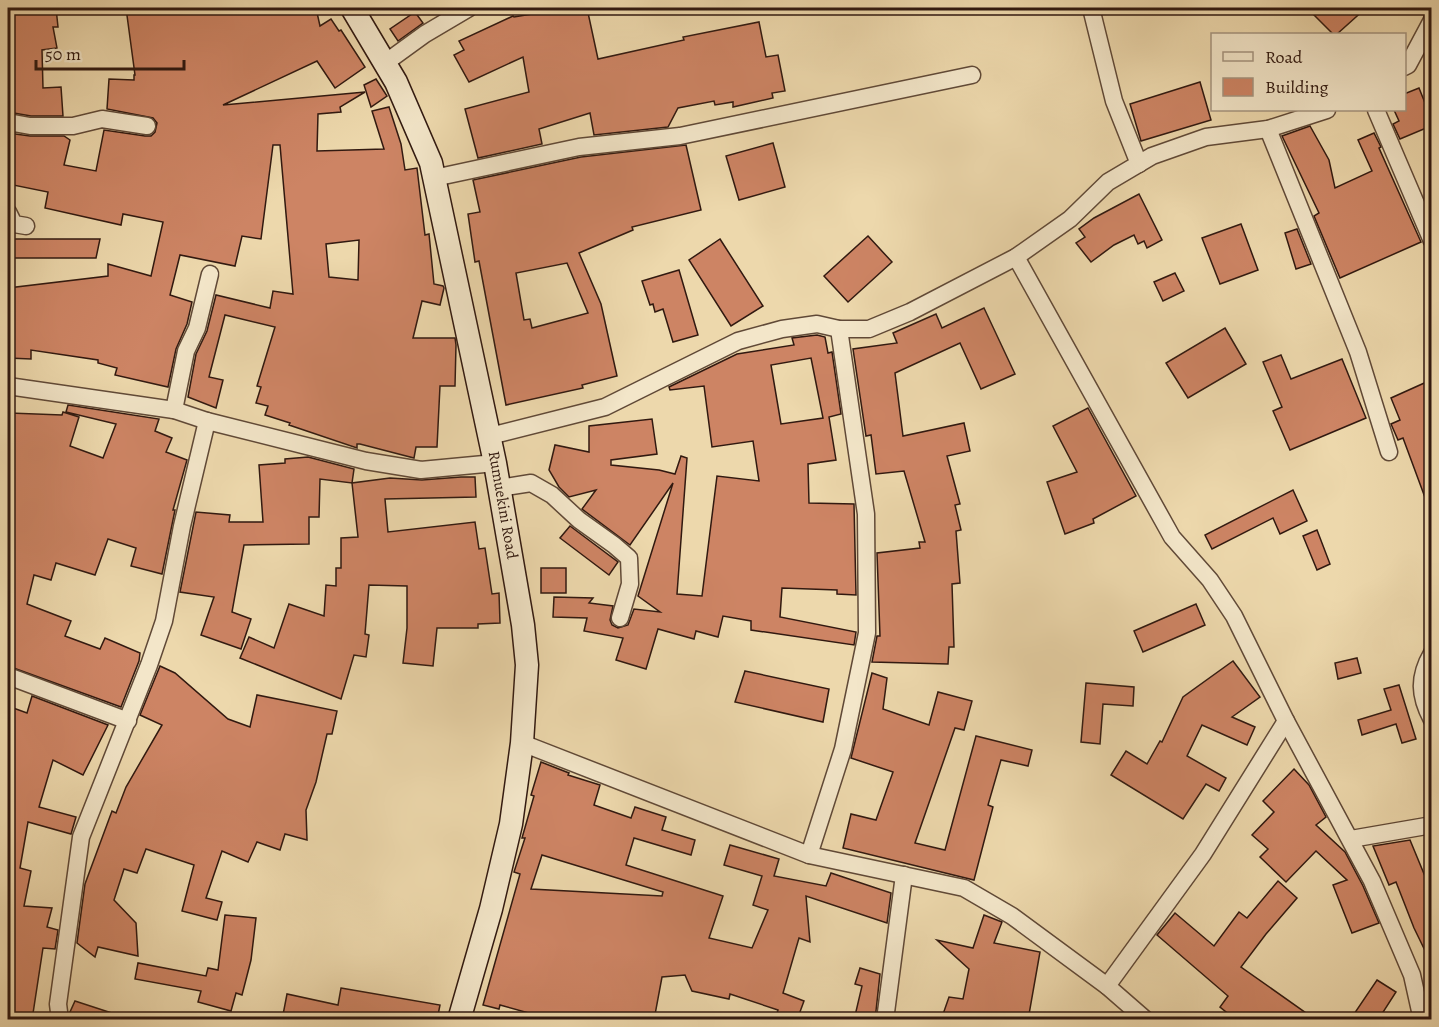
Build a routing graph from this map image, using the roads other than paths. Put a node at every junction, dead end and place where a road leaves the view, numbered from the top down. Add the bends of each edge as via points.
1 (352, 8) edge
2 (469, 8) edge
3 (1091, 8) edge
4 (1431, 20) edge
5 (385, 63) junction
6 (1406, 66) edge
7 (972, 75) dead end
8 (1324, 111) edge
9 (1376, 111) edge
10 (8, 123) edge
11 (147, 126) dead end
12 (1268, 129) junction
13 (1139, 164) junction
14 (434, 178) junction
15 (8, 212) edge
16 (26, 226) dead end
17 (1431, 241) edge
18 (1016, 257) junction
19 (210, 274) dead end
20 (839, 329) junction
21 (8, 386) edge
22 (174, 410) junction
23 (207, 421) junction
24 (490, 436) junction
25 (1389, 452) dead end
26 (495, 463) junction
27 (500, 488) junction
28 (620, 618) dead end
29 (1431, 653) edge
30 (8, 676) edge
31 (1431, 720) edge
32 (128, 721) junction
33 (1286, 721) junction
34 (522, 743) junction
35 (1431, 825) edge
36 (1351, 839) junction
37 (809, 855) junction
38 (904, 875) junction
39 (1107, 986) junction
40 (60, 1020) edge
41 (459, 1020) edge
42 (885, 1020) edge
43 (1146, 1020) edge
44 (1422, 1020) edge

1 - 5 street, Rumuekini Road
2 - 5 street
3 - 13 street via 1114,100
4 - 6 street
5 - 14 street, Rumuekini Road via 431,163
7 - 14 street via 680,136 579,147
8 - 12 street
9 - 17 street
10 - 11 street via 73,126 102,119
12 - 13 street via 1206,137
12 - 25 street via 1358,352
13 - 18 street via 1108,182 1070,219
14 - 24 street, Rumuekini Road
15 - 16 street via 14,224
18 - 20 street via 869,329
18 - 33 street via 1172,537 1210,580 1234,616
19 - 22 street via 197,328 186,351
20 - 24 street via 817,324 738,341 605,407
20 - 37 street via 866,514 867,633 843,749
21 - 22 street
22 - 23 street
23 - 26 street via 366,461 421,470
23 - 32 street via 164,621
24 - 26 street, Rumuekini Road
26 - 27 street, Rumuekini Road
27 - 28 street via 531,483 552,495 628,558 630,584
27 - 34 street, Rumuekini Road via 527,665
29 - 31 street via 1420,688
30 - 32 street
32 - 40 street via 81,837 58,1004
33 - 36 street
33 - 39 street via 1203,854
34 - 37 street
34 - 41 street, Rumuekini Road via 511,824
35 - 36 street
36 - 44 street via 1412,975
37 - 38 street
38 - 39 street via 964,888 1012,916
38 - 42 street
39 - 43 street

